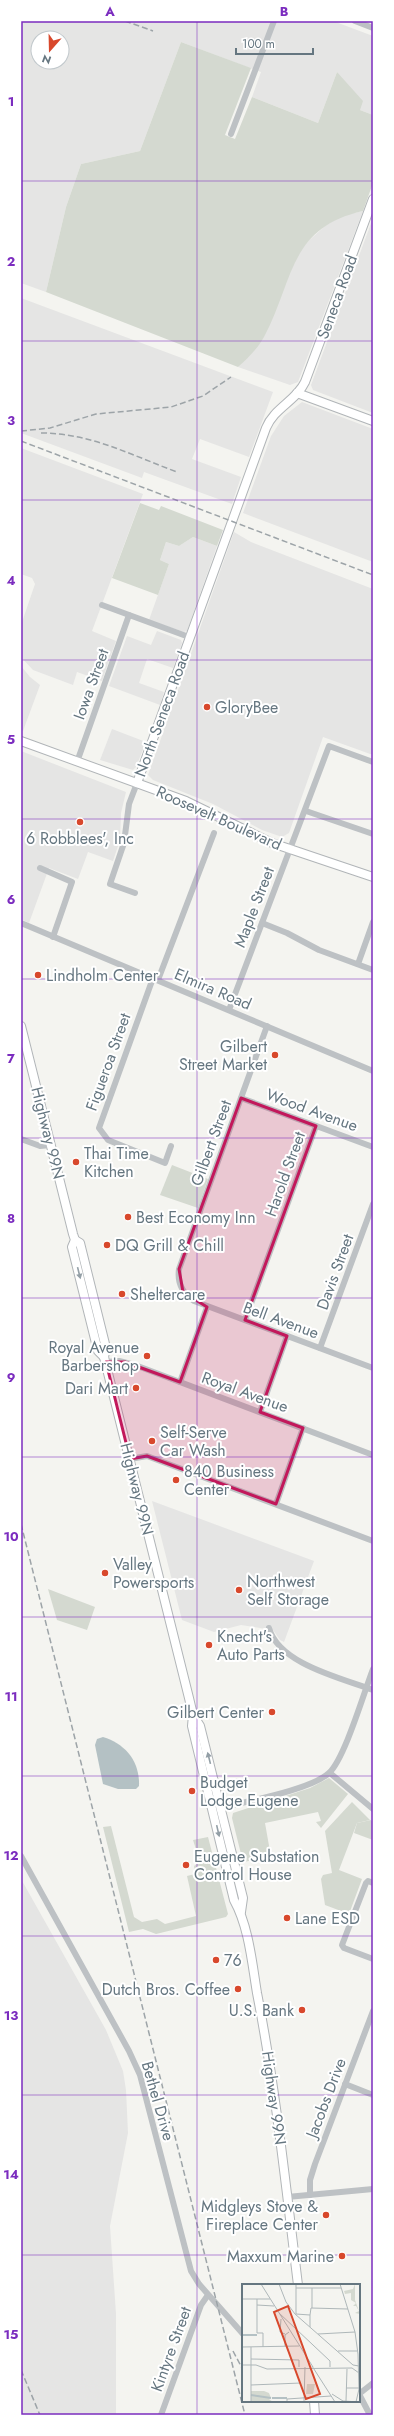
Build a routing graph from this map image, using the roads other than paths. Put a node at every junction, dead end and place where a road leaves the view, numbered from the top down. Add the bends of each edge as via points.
1 (274, 21) edge
2 (355, 21) edge
3 (373, 28) edge
4 (231, 134) dead end
5 (373, 199) edge
6 (297, 393) junction
7 (373, 421) edge
8 (232, 521) joint
9 (102, 605) dead end
10 (129, 615) junction
11 (190, 637) junction
12 (21, 741) edge
13 (77, 762) junction
14 (373, 762) edge
15 (137, 783) junction
16 (306, 811) junction
17 (214, 833) dead end
18 (373, 834) edge
19 (290, 849) junction
20 (40, 868) dead end
21 (373, 877) edge
22 (135, 893) dead end
23 (21, 923) edge
24 (262, 923) junction
25 (373, 924) edge
26 (52, 937) junction
27 (358, 964) junction
28 (373, 970) edge
29 (155, 979) junction
30 (229, 1010) junction
31 (21, 1026) edge
32 (267, 1026) junction
33 (373, 1071) edge
34 (241, 1098) junction
35 (316, 1126) junction
36 (21, 1139) edge
37 (51, 1144) junction
38 (171, 1146) dead end
39 (373, 1147) edge
40 (373, 1204) edge
41 (183, 1292) joint
42 (208, 1307) junction
43 (246, 1320) junction
44 (287, 1336) junction
45 (320, 1348) junction
46 (105, 1359) junction
47 (373, 1368) edge
48 (180, 1382) junction
49 (260, 1412) junction
50 (303, 1428) junction
51 (373, 1455) edge
52 (130, 1459) junction
53 (276, 1504) junction
54 (373, 1540) edge
55 (269, 1628) dead end
56 (373, 1669) edge
57 (366, 1687) junction
58 (373, 1690) edge
59 (330, 1772) junction
60 (217, 1809) junction
61 (373, 1809) edge
62 (21, 1856) edge
63 (373, 1883) edge
64 (373, 1959) edge
65 (373, 2011) edge
66 (371, 2020) edge
67 (346, 2084) junction
68 (373, 2095) edge
69 (373, 2189) edge
70 (310, 2195) junction
71 (287, 2197) junction
72 (298, 2284) edge
73 (208, 2295) junction
74 (242, 2333) edge
75 (373, 2382) edge
76 (360, 2393) edge
77 (360, 2396) edge
78 (314, 2402) edge
79 (161, 2415) edge
80 (315, 2415) edge
81 (370, 2415) edge

1 - 4 street
2 - 3 street
5 - 6 main road, Seneca Road via 305,382
6 - 7 main road
6 - 8 main road, Seneca Road via 278,409 269,421
8 - 11 main road, North Seneca Road
9 - 10 street
10 - 11 street
10 - 13 street, Iowa Street
11 - 15 main road, North Seneca Road
12 - 13 main road, Roosevelt Boulevard
13 - 15 main road, Roosevelt Boulevard
14 - 16 street, Maple Street via 329,746
15 - 19 main road, Roosevelt Boulevard via 193,804 239,828
15 - 22 street, North Seneca Road via 129,804 124,843 110,884
16 - 18 street
16 - 19 street, Maple Street
17 - 29 street, Figueroa Street
19 - 21 main road, Roosevelt Boulevard
19 - 24 street, Maple Street
20 - 26 street via 72,882
23 - 26 street, Elmira Road
24 - 27 street via 319,950
24 - 30 street, Maple Street
25 - 27 street
26 - 29 street, Elmira Road
27 - 28 street
29 - 30 street, Elmira Road
29 - 38 street, Figueroa Street via 99,1128 108,1140 165,1163
30 - 32 street, Elmira Road
31 - 37 main road, Highway 99N
32 - 33 street, Elmira Road
32 - 34 street, Gilbert Street
34 - 35 street, Wood Avenue
34 - 41 street, Gilbert Street via 179,1269 178,1276
35 - 39 street, Wood Avenue
35 - 43 street, Harold Street
36 - 37 street via 40,1146
37 - 46 main road, Highway 99N via 75,1240 80,1243 106,1348
40 - 45 street, Davis Street
41 - 42 street, Bell Avenue via 194,1301
42 - 43 street, Bell Avenue
42 - 48 street
43 - 44 street, Bell Avenue
44 - 45 street, Bell Avenue
44 - 49 street
45 - 47 street, Bell Avenue
46 - 48 street, Royal Avenue via 125,1362
46 - 52 main road, Highway 99N
48 - 49 street, Royal Avenue
49 - 50 street, Royal Avenue
50 - 51 street, Royal Avenue
50 - 53 street
52 - 53 street via 147,1456
52 - 60 main road, Highway 99N via 193,1715 200,1726
53 - 54 street
55 - 57 street via 281,1648 292,1658
56 - 57 street
57 - 58 street
57 - 59 street via 341,1756
59 - 60 street via 308,1784
59 - 61 street
60 - 71 main road, Highway 99N via 234,1900 241,1912 267,2051
62 - 73 street, Bethel Drive via 130,2051 140,2075 189,2266 194,2278
63 - 64 street via 366,1883 342,1945
65 - 66 street, Jacobs Drive
66 - 67 street, Jacobs Drive
67 - 68 street
67 - 70 street, Jacobs Drive via 310,2179
69 - 70 street
70 - 71 street
71 - 72 main road, Highway 99N
73 - 74 street, Bethel Drive
73 - 79 street, Kintyre Street via 200,2305
75 - 76 street
77 - 81 street
78 - 80 main road

